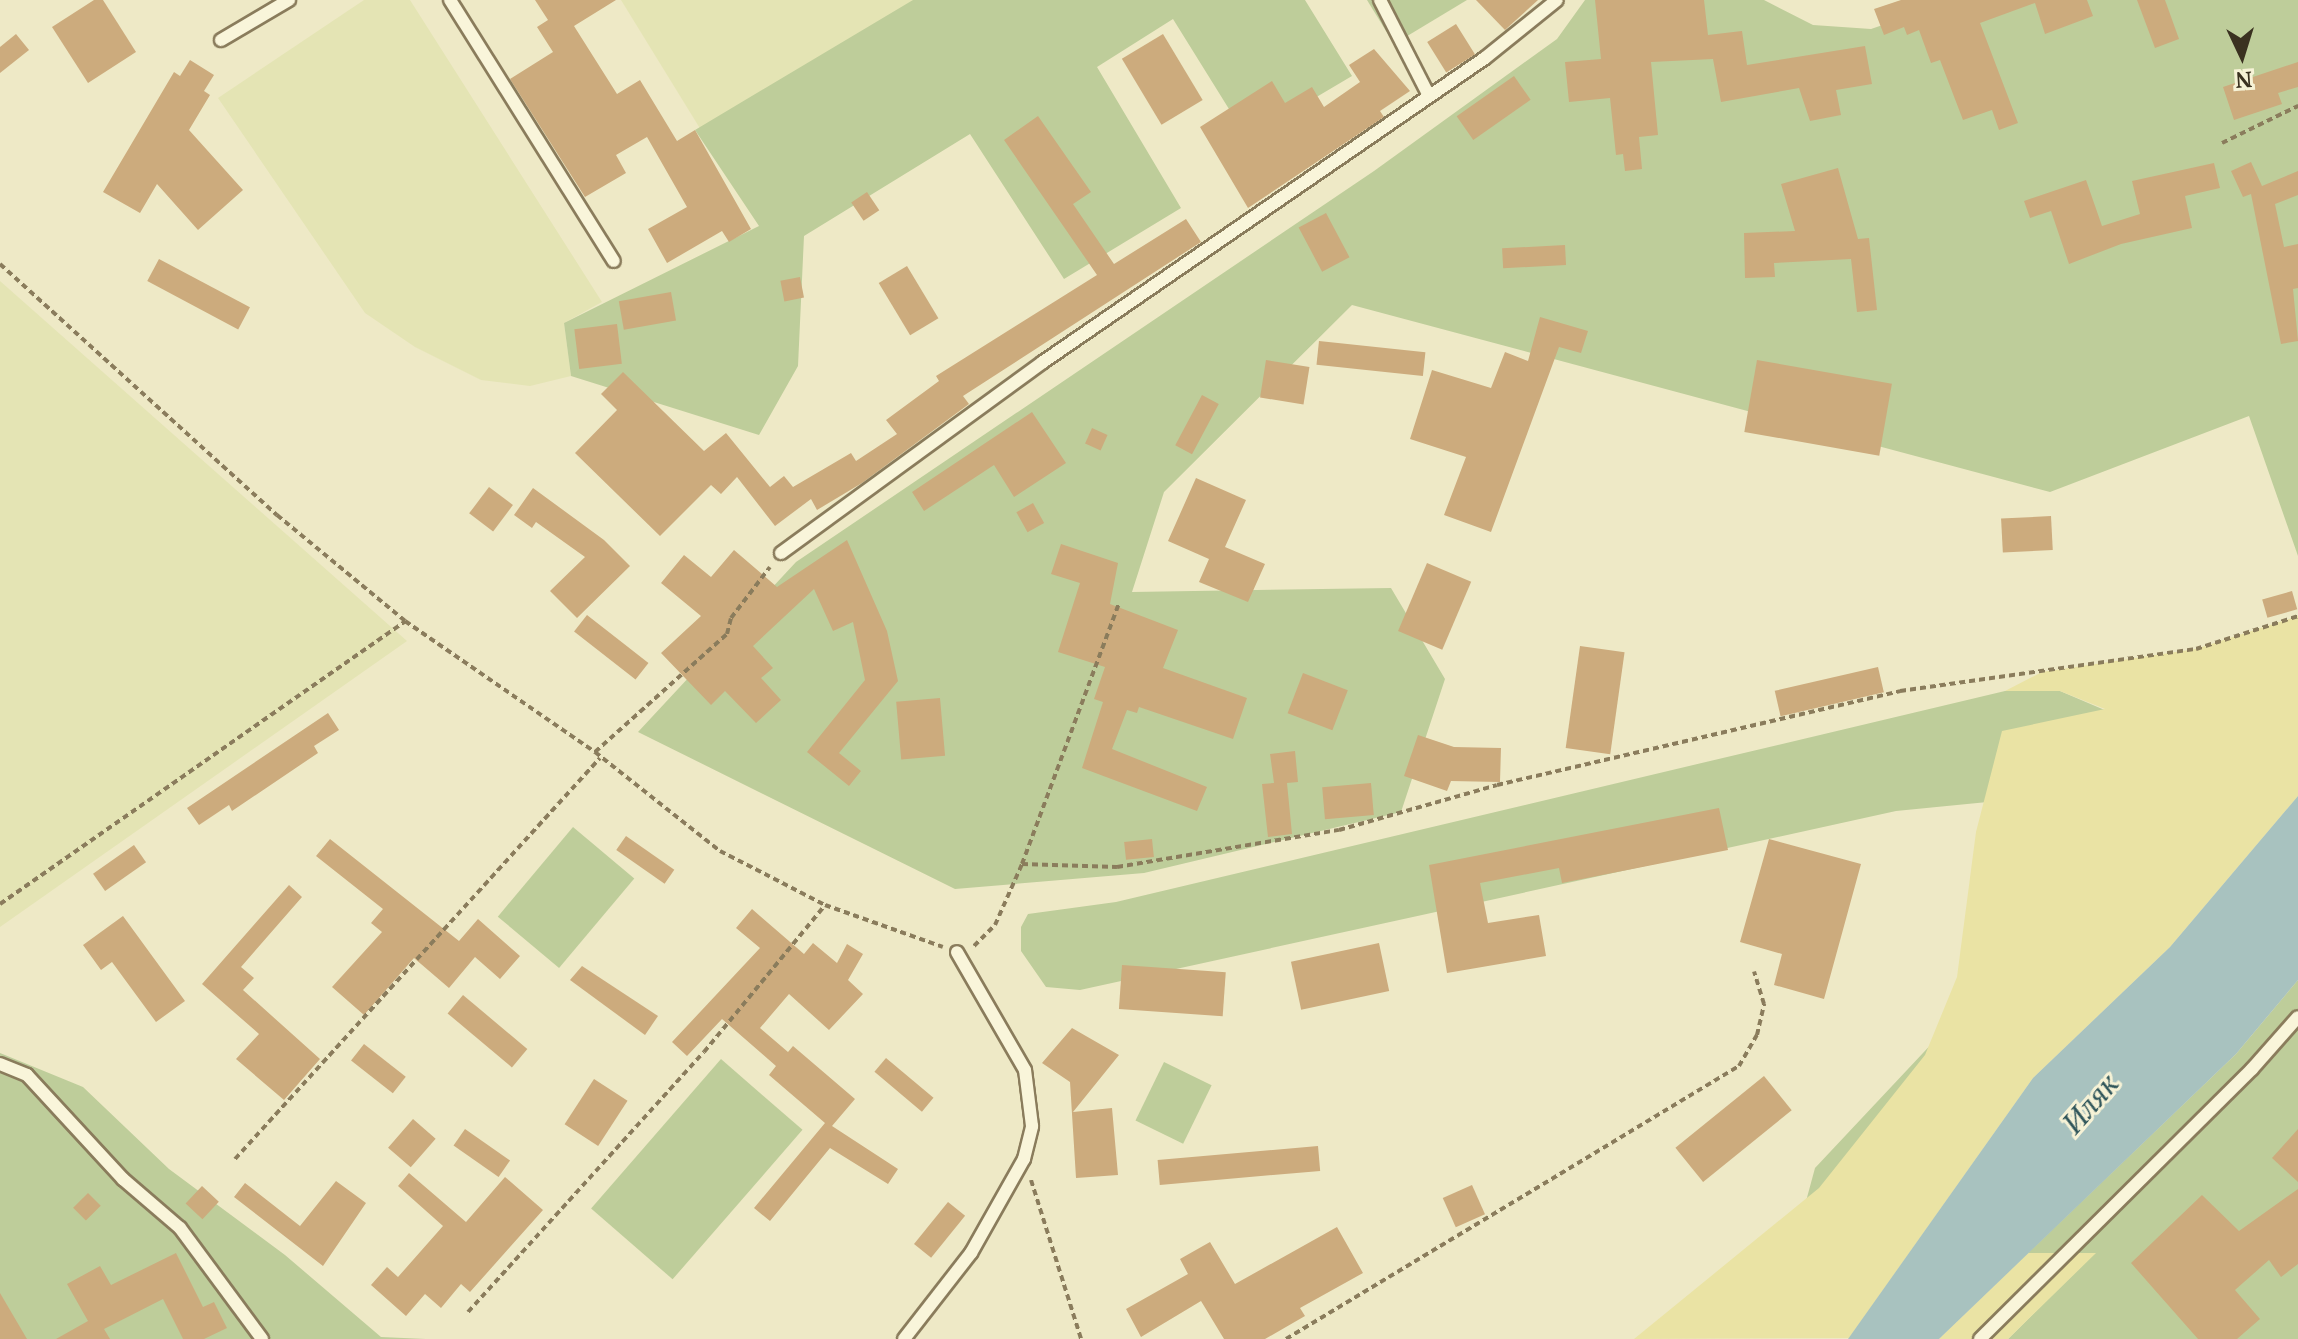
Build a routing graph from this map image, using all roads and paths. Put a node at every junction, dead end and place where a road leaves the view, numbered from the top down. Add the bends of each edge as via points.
1 (289, 0) edge
2 (450, 0) edge
3 (1380, 0) edge
4 (1557, 0) edge
5 (221, 40) dead end
6 (1428, 94) junction
7 (2298, 106) edge
8 (2222, 143) dead end
9 (614, 261) dead end
10 (0, 264) edge
11 (781, 553) joint
12 (1119, 603) dead end
13 (2298, 616) edge
14 (405, 621) junction
15 (595, 752) junction
16 (600, 758) junction
17 (1022, 864) junction
18 (0, 904) edge
19 (825, 905) junction
20 (957, 952) junction
21 (1754, 971) dead end
22 (2298, 1017) edge
23 (0, 1064) edge
24 (235, 1159) dead end
25 (1024, 1159) junction
26 (468, 1312) dead end
27 (262, 1339) edge
28 (904, 1339) edge
29 (1081, 1339) edge
30 (1286, 1339) edge
31 (1980, 1339) edge

1 - 5 lane
2 - 9 lane
3 - 6 lane
4 - 6 lane via 1485,58
6 - 11 lane
7 - 8 path
10 - 14 path via 277,515
11 - 15 path via 731,618 727,634
12 - 17 path
13 - 17 path via 2196,649 1900,691 1497,785 1339,830 1117,867
14 - 15 path
14 - 18 path
15 - 16 path
16 - 19 path via 720,851
16 - 24 path
17 - 20 path via 1000,915 978,944
19 - 20 path
19 - 26 path via 704,1052
20 - 25 lane via 1025,1070 1032,1126
21 - 30 path via 1764,1004 1757,1035 1739,1066
22 - 31 lane
23 - 27 lane via 35,1082 123,1179 180,1228
25 - 28 lane via 971,1253
25 - 29 path

